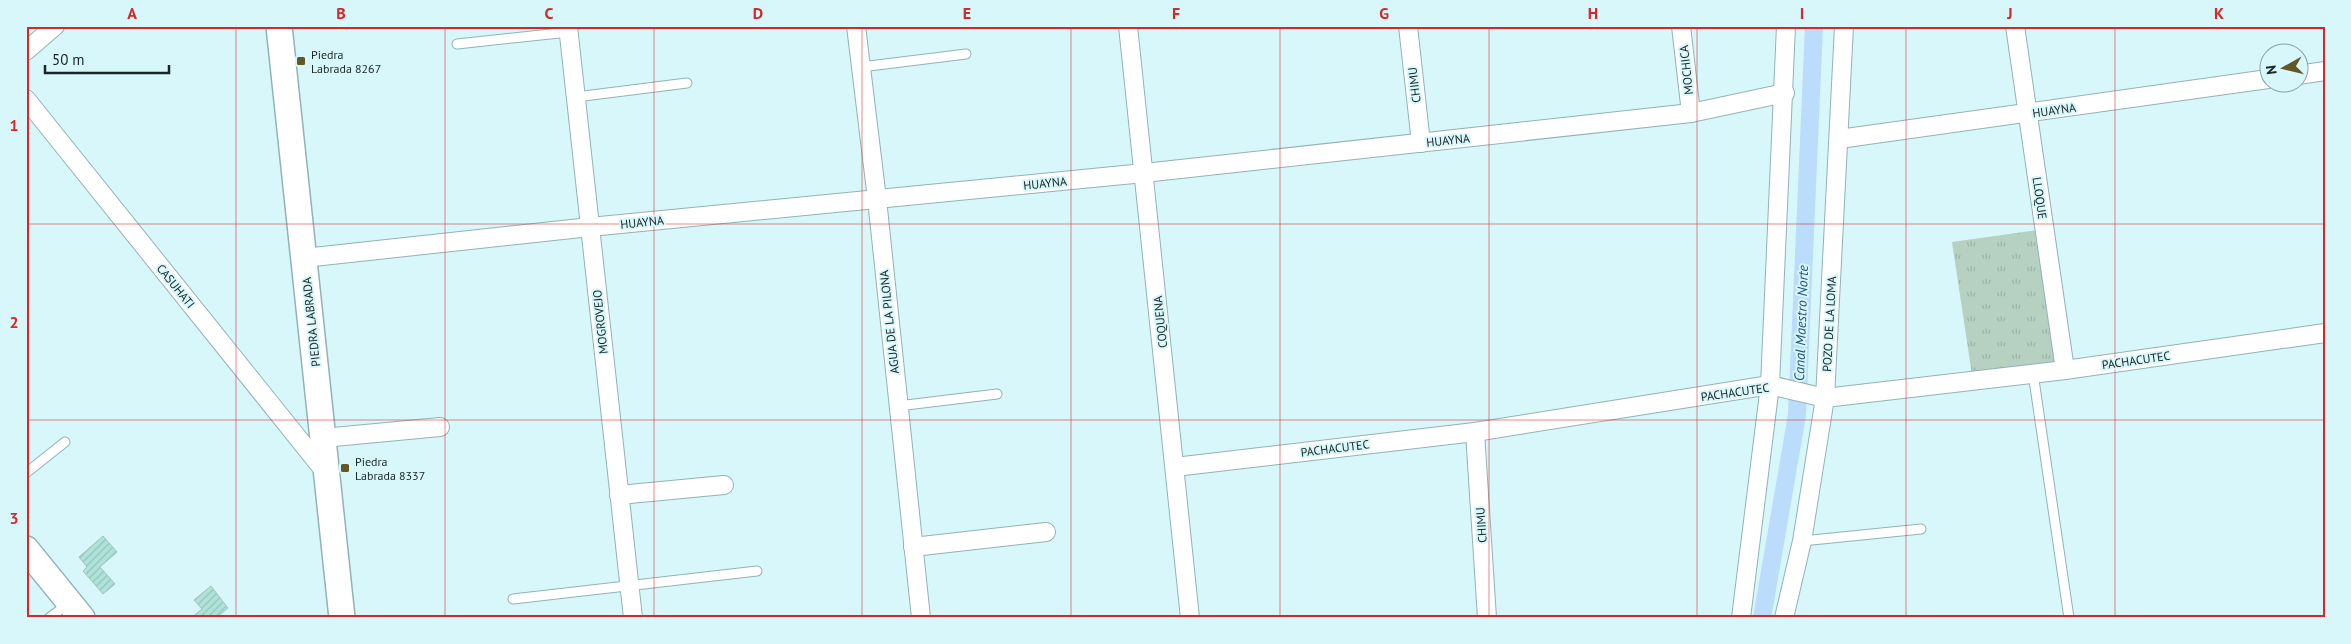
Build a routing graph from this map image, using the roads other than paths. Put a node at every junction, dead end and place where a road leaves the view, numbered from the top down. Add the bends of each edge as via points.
1 (56, 26) edge
2 (279, 26) edge
3 (856, 26) edge
4 (1128, 26) edge
5 (1408, 26) edge
6 (1681, 26) edge
7 (1786, 26) edge
8 (1844, 26) edge
9 (2015, 26) edge
10 (568, 29) edge
11 (457, 44) dead end
12 (26, 51) edge
13 (966, 54) dead end
14 (861, 67) junction
15 (2325, 71) edge
16 (2308, 74) edge
17 (2258, 80) edge
18 (687, 83) dead end
19 (1785, 92) junction
20 (576, 96) junction
21 (26, 99) edge
22 (1691, 113) junction
23 (2027, 113) junction
24 (1840, 139) junction
25 (1421, 143) junction
26 (1144, 173) junction
27 (877, 199) junction
28 (590, 227) junction
29 (304, 258) junction
30 (2325, 333) edge
31 (2065, 370) junction
32 (2033, 373) junction
33 (1770, 385) junction
34 (997, 394) dead end
35 (1825, 398) junction
36 (898, 406) junction
37 (440, 427) dead end
38 (1475, 432) junction
39 (323, 438) junction
40 (65, 442) dead end
41 (1175, 467) junction
42 (26, 473) edge
43 (327, 473) junction
44 (724, 485) dead end
45 (619, 495) junction
46 (1921, 528) dead end
47 (1046, 532) dead end
48 (1802, 541) junction
49 (913, 547) junction
50 (26, 548) edge
51 (757, 571) dead end
52 (629, 584) junction
53 (513, 599) dead end
54 (76, 610) edge
55 (49, 618) edge
56 (342, 618) edge
57 (633, 618) edge
58 (921, 618) edge
59 (1190, 618) edge
60 (1487, 618) edge
61 (1741, 618) edge
62 (1784, 618) edge
63 (2069, 618) edge

1 - 12 street
2 - 29 main road, PIEDRA LABRADA
3 - 14 street, AGUA DE LA PILONA
4 - 26 street, COQUENA
5 - 25 street, CHIMU
6 - 22 street, MOCHICA
7 - 19 street
8 - 24 street, POZO DE LA LOMA
9 - 23 street, LLOQUE
10 - 11 lane
10 - 20 street, MOGROVEJO
13 - 14 lane
14 - 27 street, AGUA DE LA PILONA
15 - 16 street
17 - 23 street, HUAYNA
18 - 20 lane
19 - 22 street, HUAYNA
19 - 33 street
20 - 28 street, MOGROVEJO
21 - 43 street, CASUHATI
22 - 25 street, HUAYNA
23 - 24 street, HUAYNA
23 - 31 street, LLOQUE
24 - 35 street, POZO DE LA LOMA
25 - 26 street, HUAYNA
26 - 27 street, HUAYNA
26 - 41 street, COQUENA
27 - 28 street, HUAYNA
27 - 36 street, AGUA DE LA PILONA
28 - 29 street, HUAYNA
28 - 45 street, MOGROVEJO
29 - 39 main road, PIEDRA LABRADA
30 - 31 street, PACHACUTEC
31 - 32 street, PACHACUTEC
32 - 35 street, PACHACUTEC
32 - 63 lane
33 - 35 street, PACHACUTEC
33 - 38 street, PACHACUTEC
33 - 61 street
34 - 36 lane
35 - 48 street, POZO DE LA LOMA
36 - 49 street, AGUA DE LA PILONA
37 - 39 street
38 - 41 street, PACHACUTEC
38 - 60 street, CHIMU
39 - 43 main road, PIEDRA LABRADA
40 - 42 lane
41 - 59 street, COQUENA
43 - 56 main road, PIEDRA LABRADA
44 - 45 street
45 - 52 street, MOGROVEJO
46 - 48 lane
47 - 49 street
48 - 62 street, POZO DE LA LOMA
49 - 58 street, AGUA DE LA PILONA
50 - 54 main road
51 - 52 lane
52 - 53 lane
52 - 57 street, MOGROVEJO
54 - 55 lane

